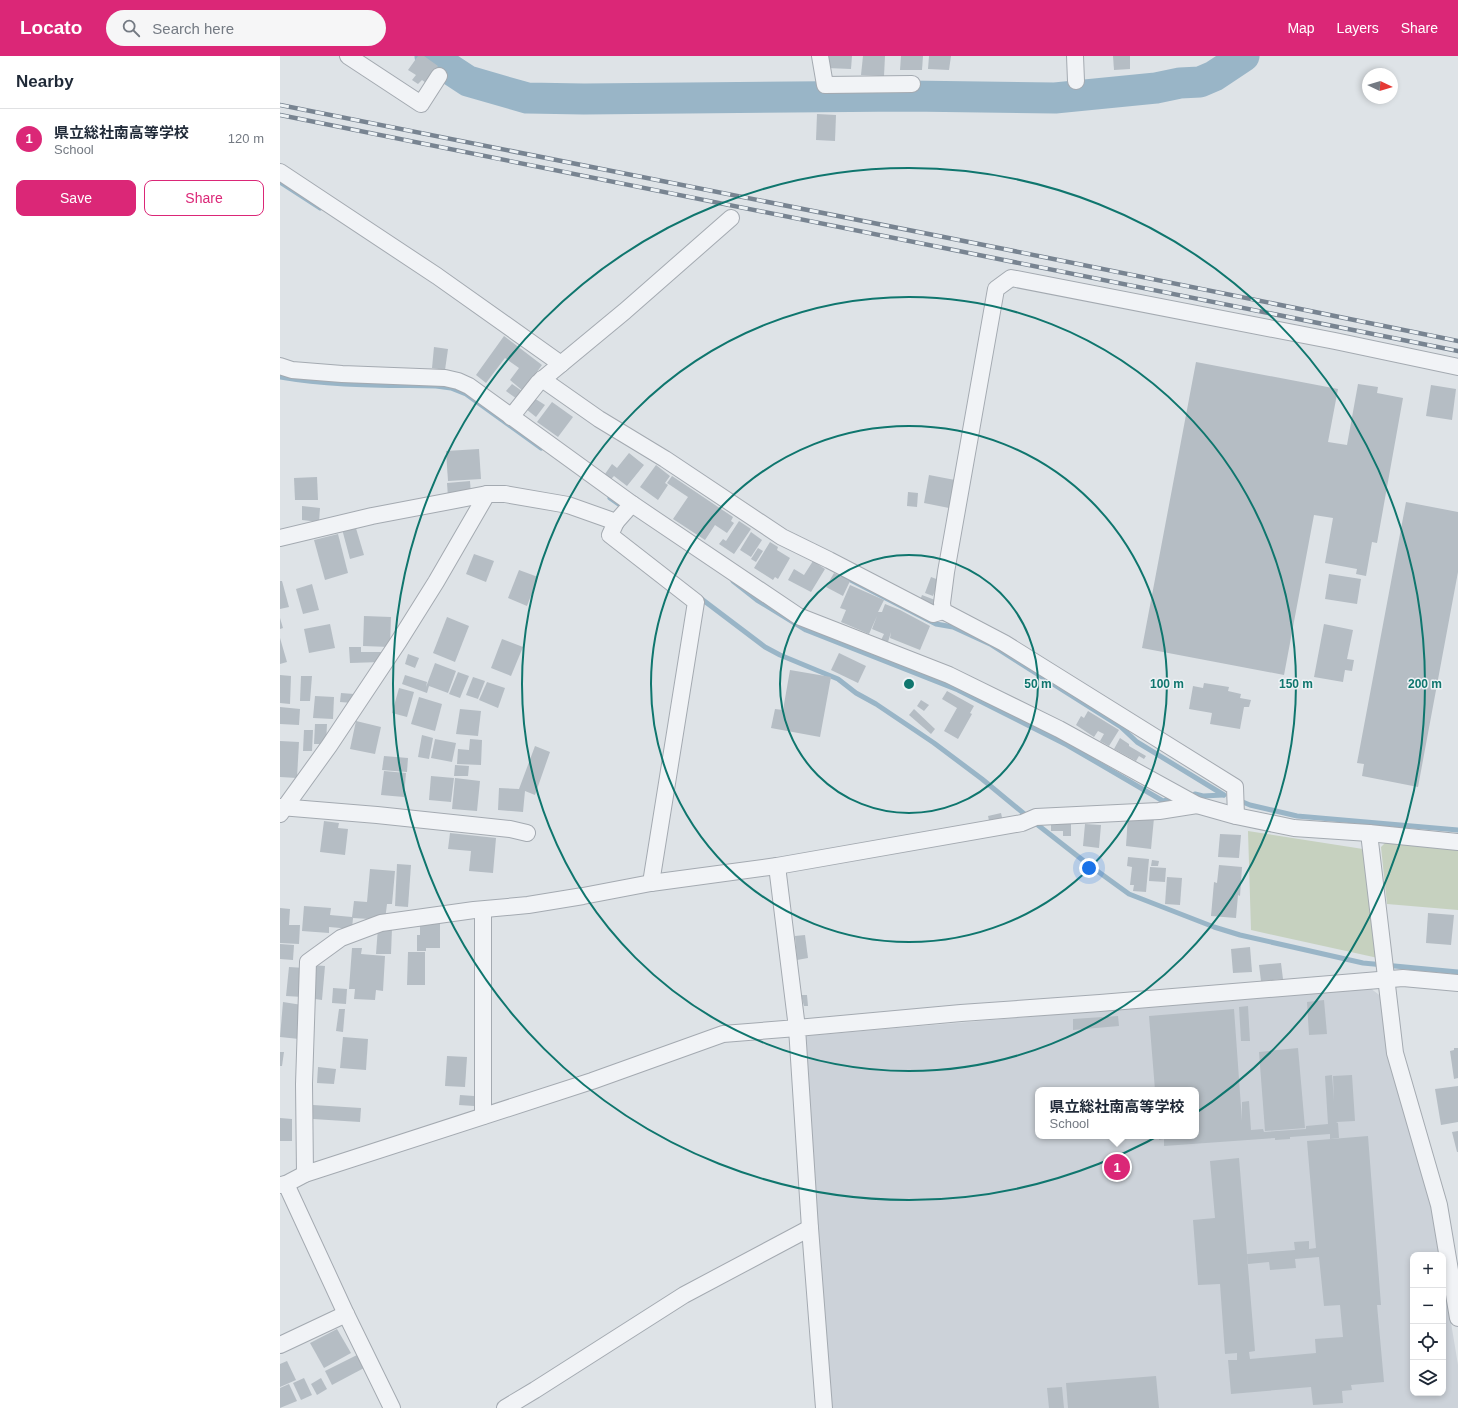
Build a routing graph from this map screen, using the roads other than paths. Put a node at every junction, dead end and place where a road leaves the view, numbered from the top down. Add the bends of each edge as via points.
1 (348, 56) edge
2 (820, 56) edge
3 (1075, 56) edge
4 (439, 76) dead end
5 (1076, 81) dead end
6 (912, 84) dead end
7 (280, 172) edge
8 (731, 218) dead end
9 (561, 364) junction
10 (280, 366) edge
11 (1458, 367) edge
12 (542, 379) junction
13 (511, 417) junction
14 (487, 494) junction
15 (625, 512) junction
16 (280, 538) edge
17 (943, 611) junction
18 (1236, 804) junction
19 (1197, 805) junction
20 (282, 809) edge
21 (527, 833) dead end
22 (1369, 833) junction
23 (1458, 842) edge
24 (777, 866) junction
25 (652, 883) junction
26 (484, 910) junction
27 (1385, 969) junction
28 (1458, 983) edge
29 (797, 1028) junction
30 (483, 1116) junction
31 (305, 1174) junction
32 (283, 1184) edge
33 (810, 1228) junction
34 (346, 1314) junction
35 (1458, 1318) edge
36 (280, 1345) edge
37 (392, 1408) edge
38 (505, 1408) edge
39 (824, 1408) edge

1 - 4 street via 421,104
2 - 6 street via 825,85
3 - 5 street
7 - 9 street via 437,276
8 - 9 street
9 - 12 street
10 - 13 street via 292,370 336,374 445,378 469,386
11 - 17 street via 1011,278 996,289 946,572
12 - 13 street
12 - 17 street via 599,419 664,458 782,537 933,614
13 - 15 street
14 - 15 street via 505,494
14 - 16 street via 372,516
14 - 20 street via 399,642 329,746
15 - 19 street via 798,616 949,675 1059,729
15 - 25 street via 610,535 696,602
17 - 18 street via 1004,642 1235,787
18 - 19 street
18 - 22 street via 1294,828
19 - 24 street via 1160,811 1031,819 1015,824
20 - 21 street via 385,816
22 - 23 street
22 - 27 street
24 - 25 street
24 - 29 street
25 - 26 street via 576,898
26 - 30 street
26 - 31 street via 381,923 341,938 308,962 304,1084
27 - 28 street via 1404,978
27 - 29 street
27 - 35 street via 1395,1053 1439,1204
29 - 30 street via 723,1034 592,1081
29 - 33 street
30 - 31 street
31 - 32 street
32 - 34 street
33 - 38 street via 684,1295
33 - 39 street
34 - 36 street
34 - 37 street

